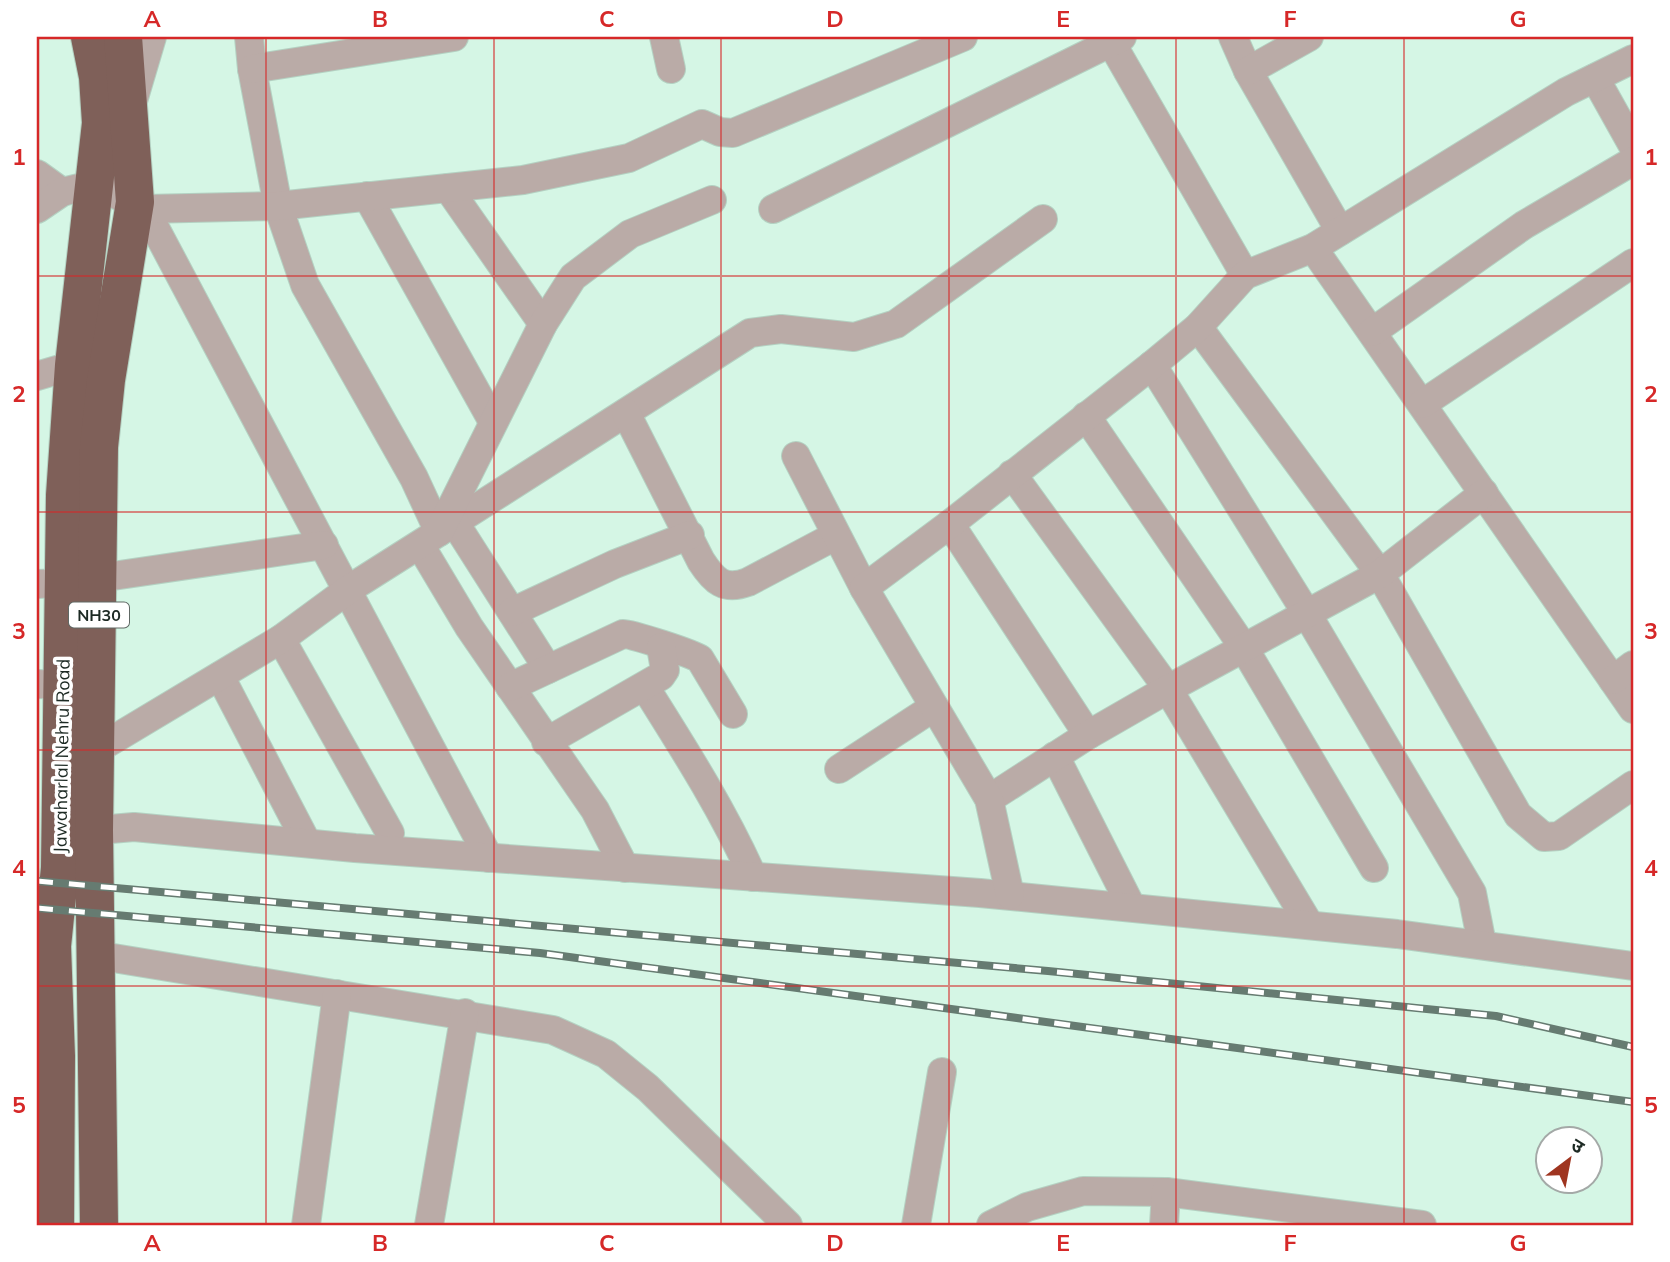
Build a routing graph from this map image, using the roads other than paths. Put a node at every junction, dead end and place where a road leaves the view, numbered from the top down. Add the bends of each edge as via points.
1 (90, 37) edge
2 (123, 37) edge
3 (152, 37) edge
4 (249, 37) edge
5 (454, 37) edge
6 (664, 37) edge
7 (962, 37) edge
8 (1233, 37) edge
9 (1309, 37) edge
10 (1114, 39) edge
11 (1633, 59) edge
12 (252, 69) junction
13 (671, 69) dead end
14 (1248, 71) junction
15 (1595, 78) junction
16 (130, 113) junction
17 (1633, 146) edge
18 (1633, 161) edge
19 (37, 174) edge
20 (79, 188) junction
21 (448, 188) junction
22 (367, 197) junction
23 (712, 200) dead end
24 (140, 206) junction
25 (278, 206) junction
26 (37, 209) edge
27 (773, 209) dead end
28 (1042, 219) dead end
29 (1340, 231) junction
30 (1313, 248) junction
31 (1633, 264) edge
32 (1245, 275) junction
33 (543, 324) junction
34 (1198, 327) junction
35 (1372, 332) junction
36 (74, 365) junction
37 (1152, 365) junction
38 (37, 376) edge
39 (1422, 404) junction
40 (626, 413) junction
41 (1086, 416) junction
42 (493, 422) junction
43 (796, 456) dead end
44 (1012, 474) junction
45 (1484, 493) junction
46 (950, 524) junction
47 (438, 533) junction
48 (690, 535) junction
49 (835, 536) junction
50 (324, 545) junction
51 (1380, 574) junction
52 (67, 582) edge
53 (863, 588) junction
54 (349, 589) junction
55 (512, 612) junction
56 (1307, 614) junction
57 (281, 639) junction
58 (661, 647) junction
59 (1244, 648) junction
60 (548, 669) junction
61 (1623, 673) edge
62 (220, 676) junction
63 (50, 684) edge
64 (510, 687) junction
65 (645, 687) junction
66 (1168, 689) junction
67 (934, 707) junction
68 (1633, 709) edge
69 (733, 714) dead end
70 (1088, 735) junction
71 (546, 742) junction
72 (96, 750) junction
73 (1055, 756) junction
74 (839, 769) dead end
75 (1633, 785) edge
76 (989, 799) junction
77 (78, 831) junction
78 (390, 833) dead end
79 (307, 843) junction
80 (489, 858) junction
81 (625, 868) junction
82 (1374, 868) dead end
83 (752, 877) junction
84 (1010, 895) junction
85 (1131, 906) junction
86 (1309, 924) junction
87 (1482, 944) junction
88 (44, 946) edge
89 (95, 954) junction
90 (1633, 966) edge
91 (337, 994) junction
92 (466, 1013) junction
93 (943, 1072) dead end
94 (1166, 1192) junction
95 (49, 1212) edge
96 (1306, 1217) edge
97 (99, 1225) edge
98 (306, 1225) edge
99 (429, 1225) edge
100 (788, 1225) edge
101 (916, 1225) edge
102 (991, 1225) edge
103 (1164, 1225) edge
104 (1422, 1225) edge

1 - 20 highway, Jawaharlal Nehru Road / NH30 via 101,123
2 - 16 highway, Jawaharlal Nehru Road / NH30
3 - 16 street
4 - 12 street
5 - 12 street
6 - 13 street
7 - 21 street via 733,133 702,124 629,158 523,180
8 - 14 street
9 - 14 street
10 - 27 street
10 - 32 street
11 - 15 street
12 - 25 street
14 - 29 street
15 - 17 street
15 - 29 street
16 - 24 highway, Jawaharlal Nehru Road / NH30
18 - 35 street via 1524,225
19 - 20 street
20 - 24 street
20 - 26 street
20 - 36 highway, Jawaharlal Nehru Road / NH30
21 - 22 street
21 - 33 street
22 - 25 street
22 - 42 street
23 - 33 street via 630,234 573,276
24 - 25 street
24 - 50 street
24 - 52 highway, Jawaharlal Nehru Road / NH30 via 106,380 99,447
25 - 47 street via 305,285 414,478
28 - 40 street via 896,324 854,337 781,329 750,332
29 - 30 street
30 - 32 street
30 - 35 street
31 - 39 street
32 - 34 street
33 - 42 street
34 - 37 street
34 - 51 street
35 - 39 street
36 - 38 street
36 - 52 highway, Jawaharlal Nehru Road / NH30 via 65,483
37 - 41 street
37 - 56 street
39 - 45 street
40 - 47 street
40 - 48 street
41 - 44 street
41 - 59 street
42 - 47 street
43 - 49 street
44 - 46 street
44 - 66 street
45 - 51 street
45 - 61 street
46 - 53 street
46 - 70 street
47 - 54 street
47 - 55 street
47 - 64 street
48 - 49 street via 713,579 735,587
48 - 55 street
49 - 53 street
50 - 52 street
50 - 54 street
51 - 56 street
51 - 75 street via 1518,815 1531,829 1544,836 1559,836
52 - 63 highway, Jawaharlal Nehru Road / NH30
52 - 72 highway, Jawaharlal Nehru Road / NH30
53 - 67 street
54 - 57 street
54 - 80 street
55 - 60 street
56 - 59 street
56 - 87 street via 1472,893
57 - 62 street
57 - 78 street
58 - 60 street via 637,634 623,634
58 - 65 street via 665,670
58 - 69 street via 700,659
59 - 66 street
59 - 82 street
60 - 64 street
61 - 68 street
62 - 72 street
62 - 79 street
63 - 77 highway, Jawaharlal Nehru Road / NH30
64 - 71 street
65 - 71 street
65 - 83 street via 709,790
66 - 70 street
66 - 86 street
67 - 74 street
67 - 76 street
70 - 73 street
71 - 81 street via 596,810
72 - 77 highway, Jawaharlal Nehru Road / NH30
73 - 76 street
73 - 85 street
76 - 84 street
77 - 79 street via 134,827
77 - 88 highway, Jawaharlal Nehru Road / NH30
77 - 89 highway, Jawaharlal Nehru Road / NH30
79 - 80 street
80 - 81 street
81 - 83 street
83 - 84 street
84 - 85 street
85 - 86 street
86 - 87 street
87 - 90 street
88 - 95 highway, Jawaharlal Nehru Road / NH30
89 - 91 street
89 - 97 highway, Jawaharlal Nehru Road / NH30
91 - 92 street
91 - 98 street
92 - 99 street
92 - 100 street via 553,1030 606,1054 648,1088
93 - 101 street
94 - 96 street
94 - 102 street via 1083,1191 1027,1207
94 - 103 street
96 - 104 street

